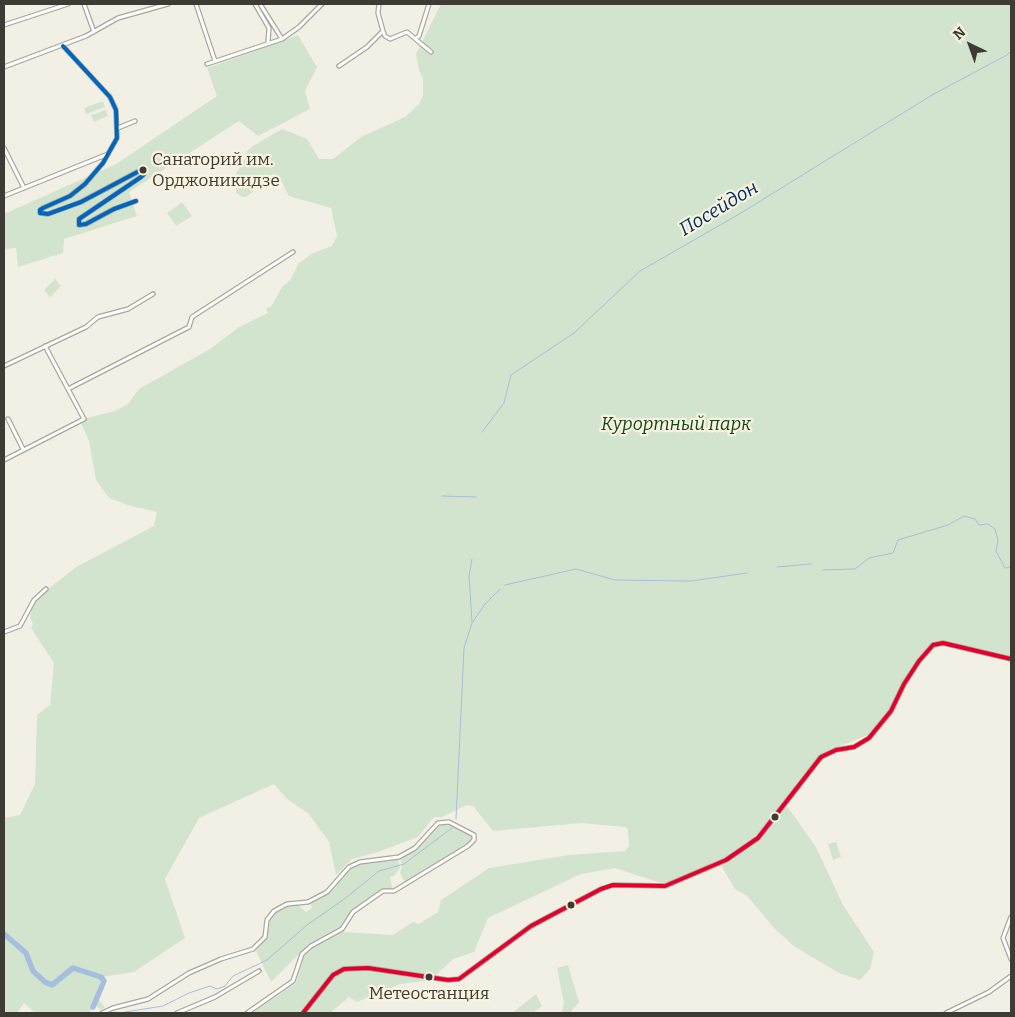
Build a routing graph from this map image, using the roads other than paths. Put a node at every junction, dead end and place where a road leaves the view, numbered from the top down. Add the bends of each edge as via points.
1 (68, 4) edge
2 (84, 4) edge
3 (168, 4) edge
4 (196, 4) edge
5 (255, 4) edge
6 (260, 4) edge
7 (322, 4) edge
8 (378, 4) edge
9 (429, 4) edge
10 (4, 25) edge
11 (383, 31) junction
12 (94, 32) junction
13 (282, 38) junction
14 (416, 38) junction
15 (268, 42) junction
16 (63, 46) junction
17 (431, 52) dead end
18 (215, 61) junction
19 (207, 64) dead end
20 (339, 66) dead end
21 (4, 67) edge
22 (135, 121) dead end
23 (118, 128) junction
24 (4, 148) edge
25 (108, 153) junction
26 (10, 156) junction
27 (4, 158) edge
28 (24, 188) junction
29 (4, 196) edge
30 (136, 202) dead end
31 (293, 252) dead end
32 (153, 294) dead end
33 (45, 346) junction
34 (4, 366) edge
35 (68, 388) junction
36 (8, 419) dead end
37 (24, 450) junction
38 (4, 460) edge
39 (46, 589) dead end
40 (4, 632) edge
41 (1011, 659) edge
42 (1011, 917) edge
43 (1011, 958) edge
44 (259, 971) dead end
45 (1011, 976) edge
46 (102, 1013) edge
47 (177, 1013) edge
48 (247, 1013) edge
49 (303, 1013) edge
50 (946, 1013) edge

1 - 10 street
2 - 12 street
3 - 12 street via 118,18
4 - 18 street
5 - 15 street via 269,28
6 - 13 street
7 - 13 street via 299,27
8 - 11 street
9 - 14 street via 420,36
11 - 14 street via 387,39 407,32
11 - 20 street via 368,47
12 - 16 street
13 - 15 street
14 - 17 street
15 - 18 street
16 - 21 street
16 - 23 street via 110,97 116,110
18 - 19 street
22 - 23 street
23 - 25 street via 117,138
24 - 26 street
25 - 28 street
25 - 30 street via 80,189 43,208 40,213 48,214 81,202 143,168 141,177 79,219 79,225
26 - 27 street
26 - 28 street
28 - 29 street
31 - 35 street via 192,316 188,327
32 - 33 street via 128,309 98,317 86,327
33 - 34 street
33 - 35 street
35 - 37 street via 84,419
36 - 37 street
37 - 38 street
39 - 40 street via 34,600 20,626
41 - 49 street via 943,643 933,645 904,684 892,711 869,738 854,747 821,757 762,834 726,860 665,886 613,885 602,889 532,926 459,979 368,968 344,969 333,975
42 - 43 street via 1003,938
44 - 47 street via 215,997
45 - 50 street via 988,992
46 - 48 street via 148,999 195,970 253,949 265,937 267,920 274,911 287,904 308,902 327,892 349,867 360,862 398,856 415,848 438,823 449,822 474,835 468,846 394,891 383,891 352,912 342,929 302,954 293,981

